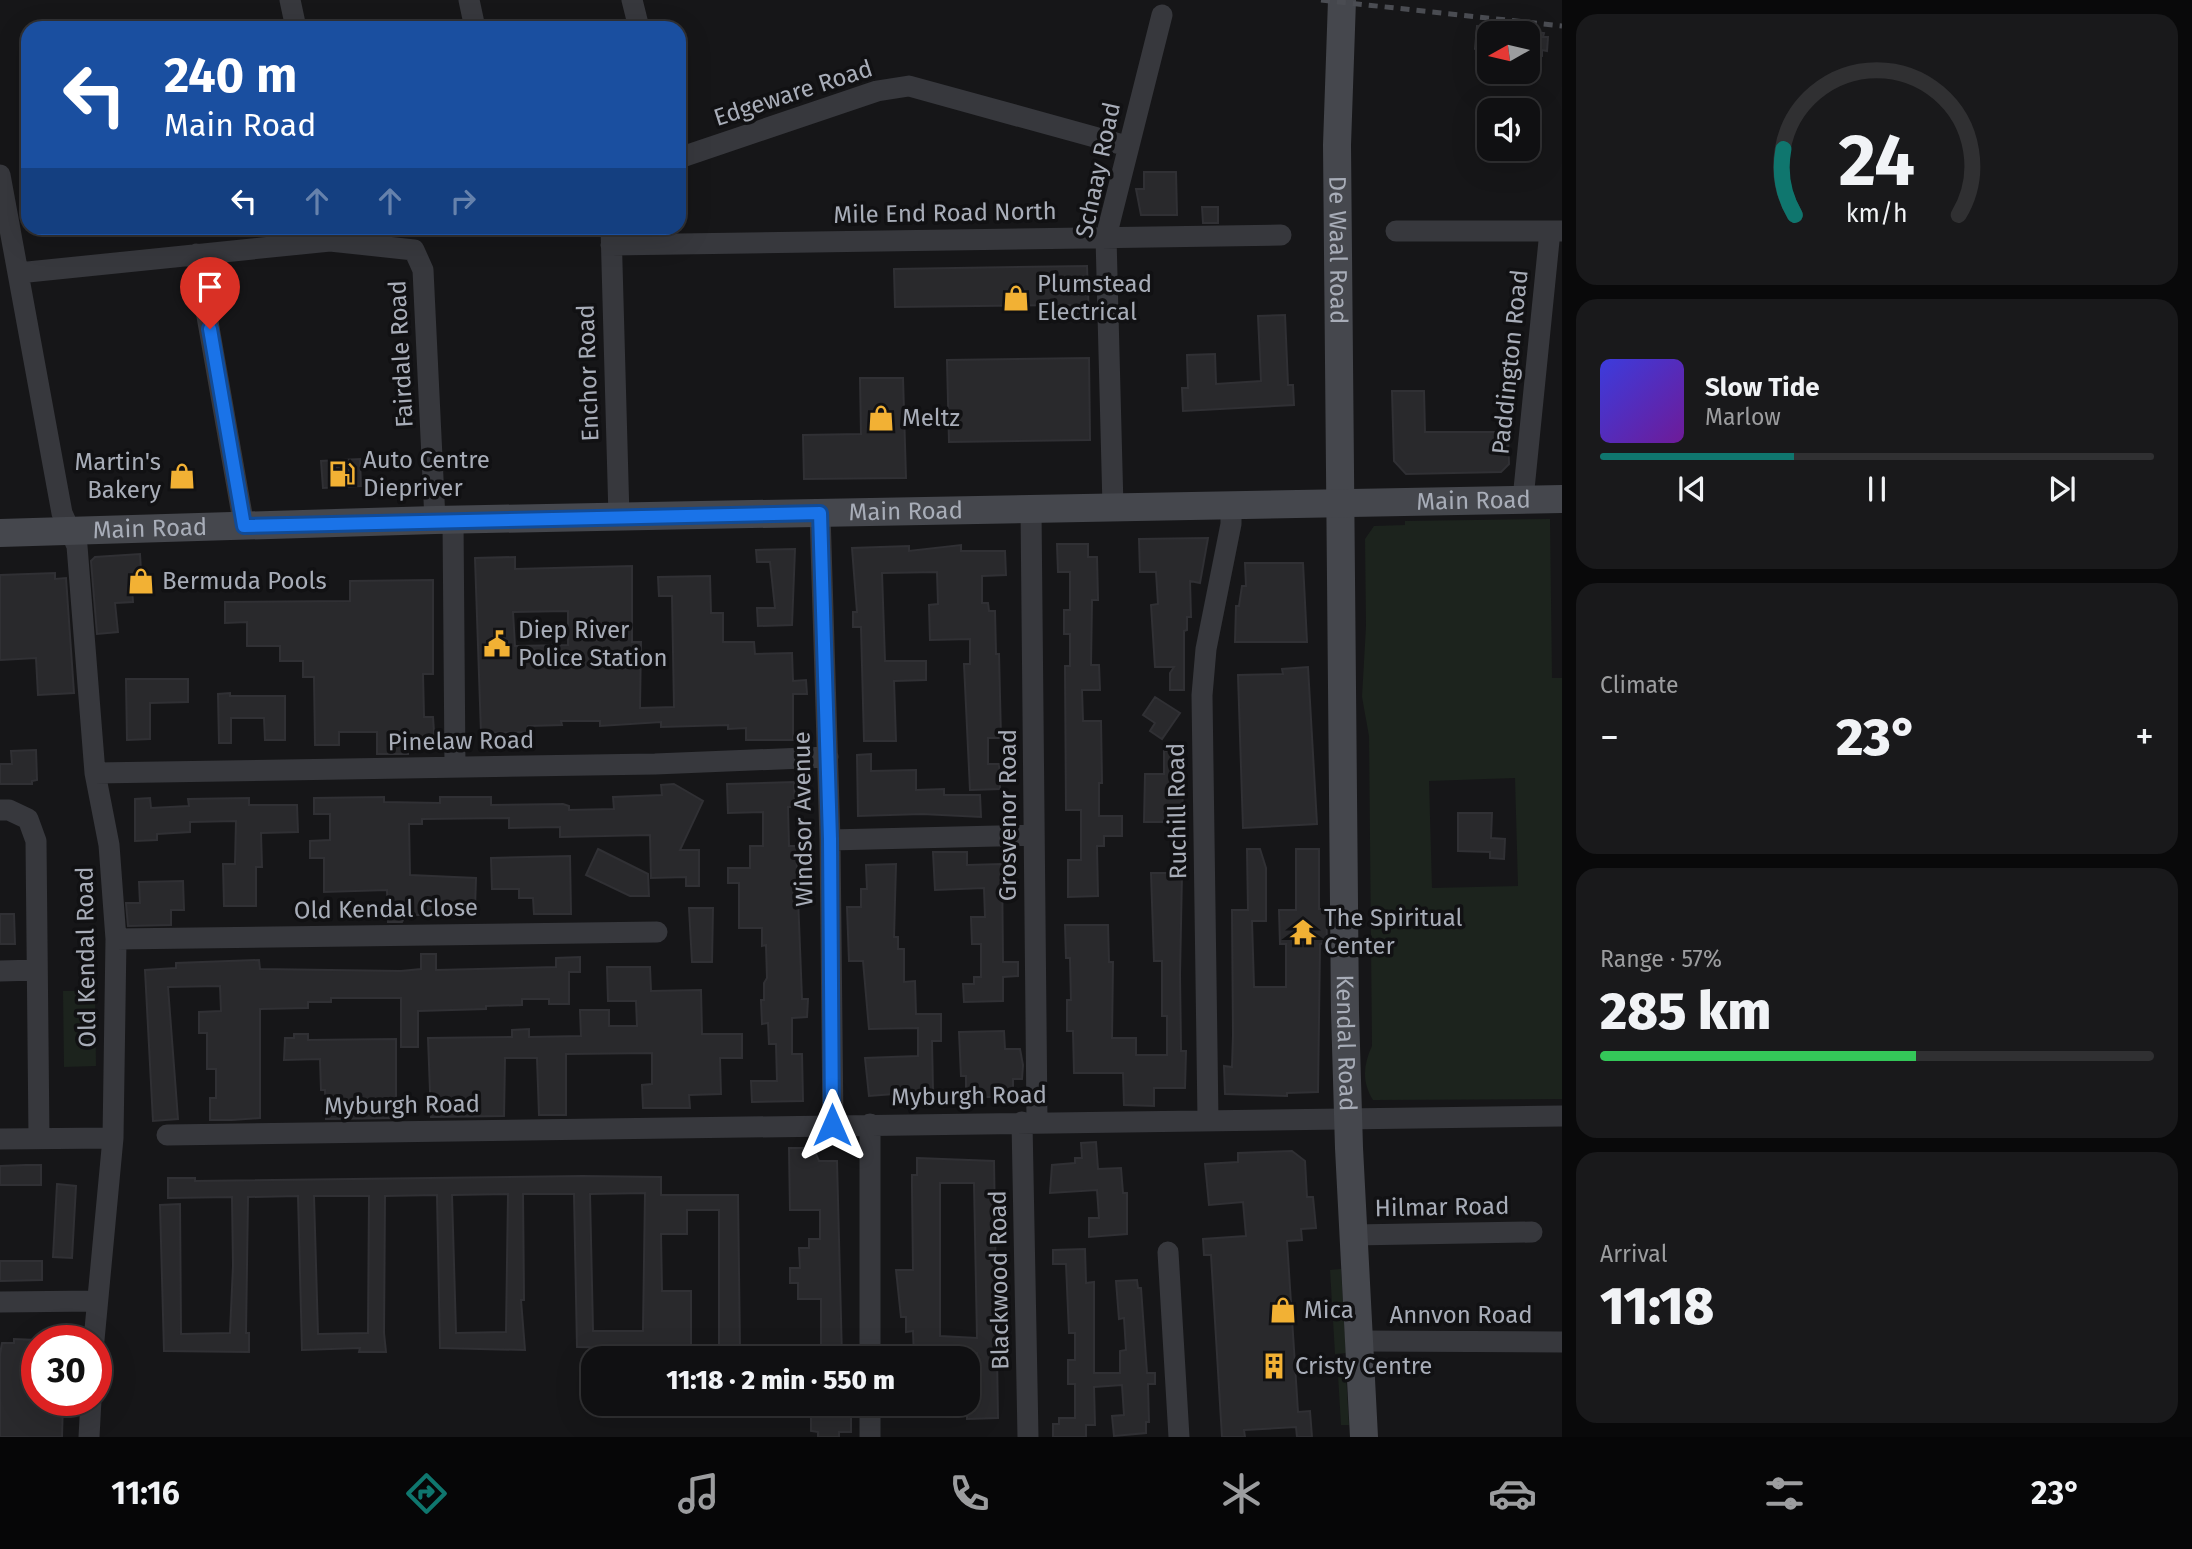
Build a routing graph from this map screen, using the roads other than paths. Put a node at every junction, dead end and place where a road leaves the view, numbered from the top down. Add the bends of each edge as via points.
1 (290, 0) edge
2 (469, 0) edge
3 (632, 0) edge
4 (1342, 0) edge
5 (1163, 15) dead end
6 (294, 21) edge
7 (474, 21) edge
8 (637, 21) edge
9 (1127, 146) junction
10 (686, 156) edge
11 (0, 175) edge
12 (1396, 231) dead end
13 (1556, 231) edge
14 (340, 235) edge
15 (352, 235) edge
16 (1281, 235) dead end
17 (611, 236) edge
18 (1106, 237) junction
19 (197, 254) junction
20 (18, 273) junction
21 (1523, 499) junction
22 (1562, 499) edge
23 (1341, 502) junction
24 (1231, 505) junction
25 (1114, 507) junction
26 (1031, 509) junction
27 (820, 513) junction
28 (619, 517) junction
29 (444, 520) junction
30 (244, 526) junction
31 (72, 532) junction
32 (0, 533) edge
33 (828, 757) junction
34 (456, 767) junction
35 (95, 773) junction
36 (0, 810) edge
37 (1034, 835) junction
38 (830, 839) junction
39 (657, 932) dead end
40 (116, 939) junction
41 (0, 971) edge
42 (37, 971) junction
43 (1562, 1116) edge
44 (1348, 1119) junction
45 (1208, 1120) junction
46 (1029, 1122) junction
47 (870, 1124) junction
48 (832, 1125) junction
49 (167, 1135) dead end
50 (39, 1138) junction
51 (113, 1138) junction
52 (0, 1139) edge
53 (1532, 1232) dead end
54 (1353, 1236) junction
55 (1168, 1252) dead end
56 (96, 1301) junction
57 (0, 1302) edge
58 (95, 1325) edge
59 (1360, 1341) junction
60 (1562, 1342) edge
61 (870, 1346) edge
62 (1362, 1375) junction
63 (90, 1416) edge
64 (870, 1416) edge
65 (89, 1437) edge
66 (870, 1437) edge
67 (1028, 1437) edge
68 (1179, 1437) edge
69 (1364, 1437) edge
70 (1375, 1437) edge

1 - 6 street
2 - 7 street
3 - 8 street
4 - 23 main road, De Waal Road via 1337,145
5 - 9 street, Schaay Road
9 - 10 street, Edgeware Road via 909,86 877,91
9 - 18 street, Schaay Road
11 - 20 street, Old Kendal Road
12 - 13 street
13 - 21 street, Paddington Road
14 - 19 street, Fairdale Road
15 - 29 street, Fairdale Road via 409,247 422,262
16 - 18 street, Mile End Road North
17 - 18 street, Mile End Road North
17 - 28 street, Enchor Road
18 - 25 street, Schaay Road
19 - 20 street, Fairdale Road
19 - 30 street
20 - 31 street, Old Kendal Road via 62,513
21 - 22 main road, Main Road
21 - 23 main road, Main Road
23 - 24 main road, Main Road
23 - 44 main road, Kendal Road
24 - 25 main road, Main Road
24 - 45 street, Ruchill Road via 1202,695
25 - 26 main road, Main Road
26 - 27 main road, Main Road
26 - 37 street, Grosvenor Road
27 - 28 main road, Main Road
27 - 33 street, Windsor Avenue
28 - 29 main road, Main Road
29 - 30 main road, Main Road
29 - 34 street, Fairdale Road
30 - 31 main road, Main Road
31 - 32 main road, Main Road
31 - 35 street, Old Kendal Road
33 - 34 street, Pinelaw Road
33 - 38 street, Windsor Avenue
34 - 35 street, Pinelaw Road
35 - 40 street, Old Kendal Road via 108,845
36 - 42 street via 28,819 36,841
37 - 38 street
37 - 46 street, Grosvenor Road
38 - 48 street, Windsor Avenue
39 - 40 street, Old Kendal Close
40 - 51 street, Old Kendal Road
41 - 42 street
42 - 50 street
43 - 44 street, Myburgh Road
44 - 45 street, Myburgh Road
44 - 54 main road, Kendal Road
45 - 46 street, Myburgh Road
46 - 47 street, Myburgh Road
46 - 67 street, Blackwood Road
47 - 48 street, Myburgh Road
47 - 61 street
48 - 49 street, Myburgh Road
50 - 51 street
50 - 52 street
51 - 56 street, Old Kendal Road
53 - 54 street, Hilmar Road
54 - 59 main road, Kendal Road
55 - 68 street
56 - 57 street
56 - 58 street, Old Kendal Road
59 - 60 street, Annvon Road
59 - 62 main road, Kendal Road
62 - 69 main road, Kendal Road
62 - 70 main road, Kendal Road
63 - 65 street
64 - 66 street

